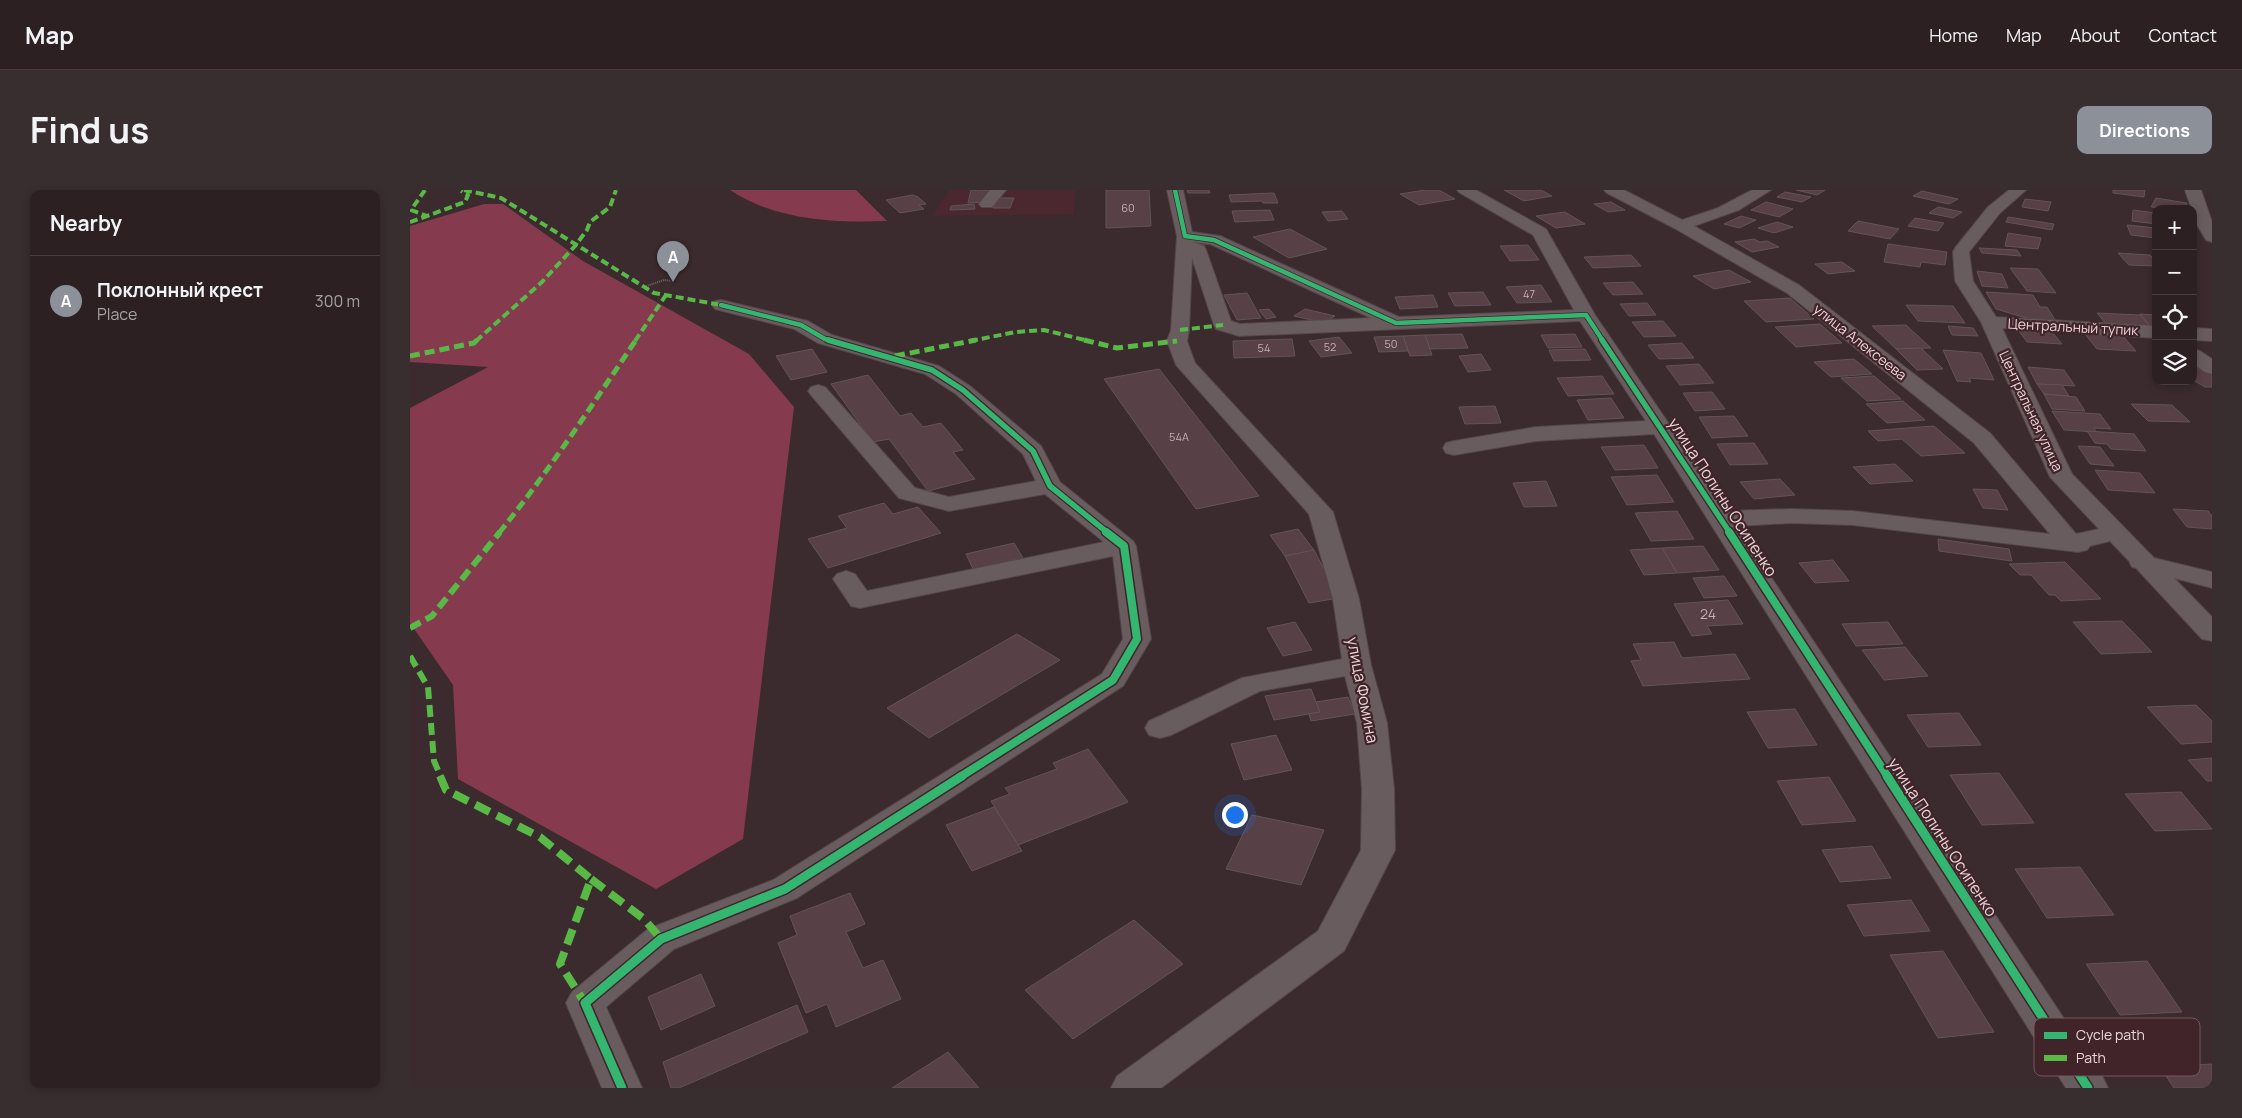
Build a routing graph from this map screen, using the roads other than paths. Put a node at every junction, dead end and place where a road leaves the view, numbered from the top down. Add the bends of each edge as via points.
1 (998, 190) edge
2 (1175, 190) edge
3 (1465, 190) edge
4 (1612, 190) edge
5 (1763, 190) edge
6 (2018, 190) edge
7 (2193, 190) edge
8 (986, 204) dead end
9 (1680, 225) junction
10 (2212, 237) edge
11 (1186, 241) junction
12 (721, 304) dead end
13 (1586, 315) junction
14 (1990, 322) junction
15 (1396, 323) junction
16 (2152, 332) edge
17 (2197, 334) edge
18 (2212, 335) edge
19 (2197, 358) edge
20 (2212, 368) edge
21 (818, 391) dead end
22 (1661, 427) junction
23 (1454, 448) dead end
24 (1050, 486) junction
25 (1721, 519) junction
26 (2115, 533) junction
27 (2070, 543) junction
28 (1124, 546) junction
29 (2142, 562) junction
30 (846, 579) dead end
31 (2212, 580) edge
32 (2212, 584) edge
33 (2182, 602) junction
34 (2212, 633) edge
35 (1357, 665) junction
36 (1160, 728) dead end
37 (2043, 1018) edge
38 (2080, 1076) edge
39 (622, 1088) edge
40 (1130, 1088) edge
41 (2088, 1088) edge

1 - 8 street
2 - 11 street
3 - 13 street, улица Полины Осипенко via 1540,232
4 - 9 street, улица Алексеева
5 - 9 street via 1733,208
6 - 14 street, Центральная улица via 1994,210 1962,252 1964,281
7 - 10 street via 2204,226
9 - 27 street, улица Алексеева via 1793,289 1982,438
11 - 15 street via 1214,240
11 - 15 street via 1198,250 1223,324 1239,330
11 - 35 street, улица Фомина via 1177,342 1186,365 1321,512 1346,599
12 - 24 street via 801,325 825,338 932,370 963,390 1033,451
13 - 15 street
13 - 22 street, улица Полины Осипенко
14 - 16 street, Центральный тупик
14 - 26 street, Центральная улица via 2062,477
17 - 18 street
19 - 20 street
21 - 24 street via 907,493 948,504
22 - 23 street via 1536,434
22 - 25 street, улица Полины Осипенко
24 - 28 street
25 - 27 street via 1853,518
25 - 37 street, улица Полины Осипенко
26 - 27 street
26 - 29 street, Центральная улица
27 - 29 street
28 - 30 street via 860,600
28 - 39 street via 1137,639 1113,680 785,888 661,939 585,1003
29 - 31 street
29 - 33 street, Центральная улица
32 - 33 street
33 - 34 street, Центральная улица
35 - 36 street via 1252,684
35 - 40 street, улица Фомина via 1372,723 1378,790 1378,850 1331,941
38 - 41 street, улица Полины Осипенко

